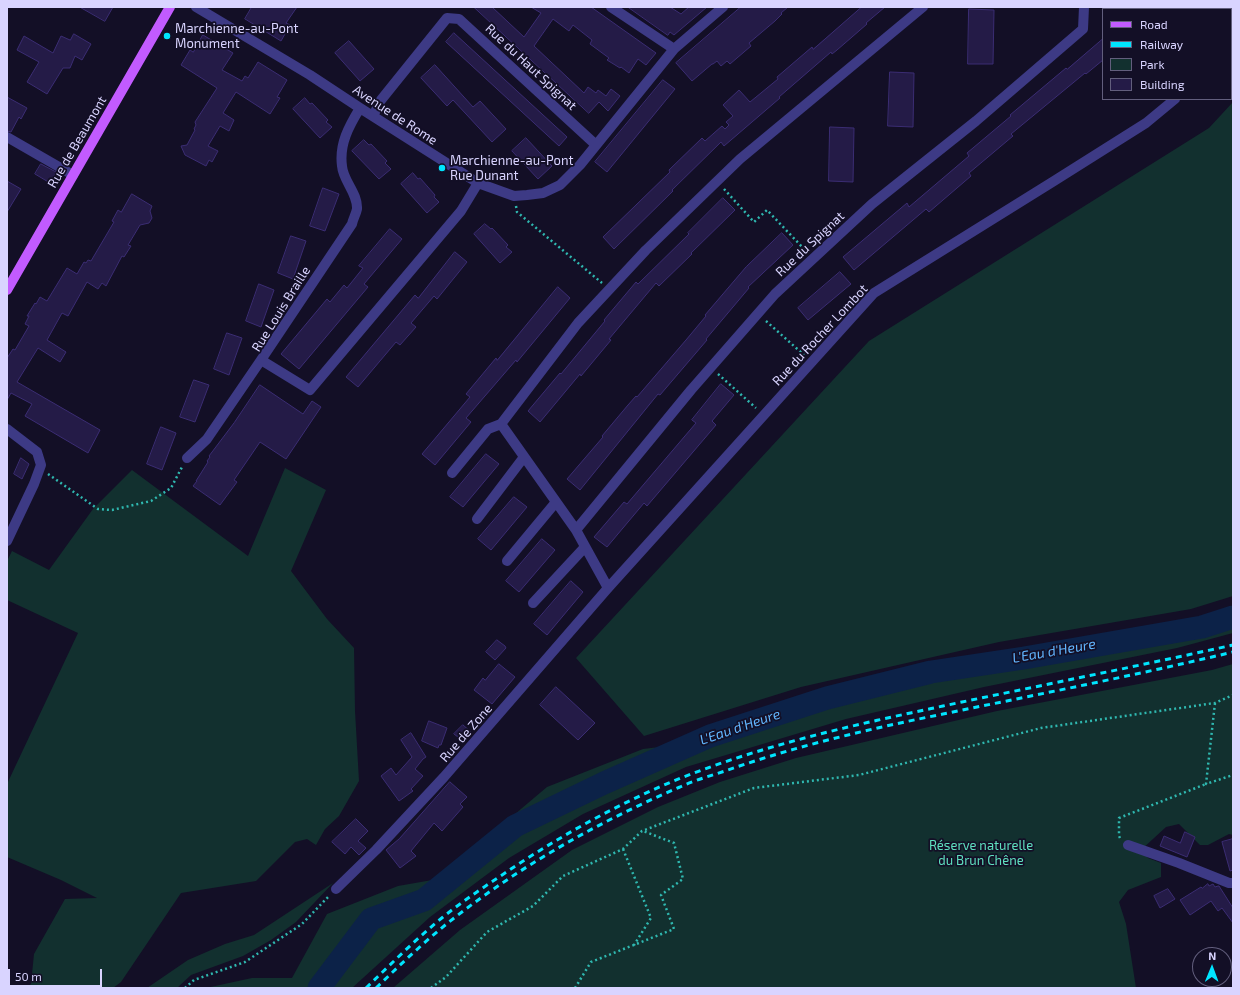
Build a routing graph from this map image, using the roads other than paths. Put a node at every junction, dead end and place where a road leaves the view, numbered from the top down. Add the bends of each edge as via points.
1 (170, 7) edge
2 (196, 7) edge
3 (611, 7) edge
4 (723, 7) edge
5 (923, 7) edge
6 (1084, 7) edge
7 (674, 50) junction
8 (1174, 100) edge
9 (360, 108) junction
10 (372, 116) junction
11 (7, 137) edge
12 (596, 145) junction
13 (73, 175) junction
14 (478, 183) junction
15 (7, 290) edge
16 (261, 360) junction
17 (501, 424) junction
18 (7, 428) edge
19 (524, 457) junction
20 (187, 458) road end
21 (452, 473) dead end
22 (556, 502) junction
23 (477, 519) dead end
24 (576, 530) junction
25 (7, 542) edge
26 (585, 547) junction
27 (507, 561) dead end
28 (608, 588) junction
29 (533, 603) dead end
30 (1128, 845) road end
31 (1233, 883) edge
32 (336, 889) road end

1 - 13 main road, Rue de Beaumont
2 - 9 street, Avenue de Rome
3 - 7 street
4 - 7 street, Avenue de Rome
5 - 17 street via 740,159 646,250 578,323
6 - 24 street, Rue du Spignat via 1083,29 976,121 872,204 775,294
7 - 12 street, Avenue de Rome
8 - 28 street, Rue du Rocher Lombot via 1146,123 874,293
9 - 10 street, Avenue de Rome
9 - 16 street, Rue Louis Braille via 347,130 342,148 342,166 357,209 352,224
10 - 12 street, Rue du Haut Spignat via 381,100 447,18 459,19
10 - 14 street, Avenue de Rome
11 - 13 street
12 - 14 street, Avenue de Rome via 560,186 543,192 514,196
13 - 15 main road, Rue de Beaumont
14 - 16 street, Rue Louis Braille via 461,211 310,390
16 - 20 street via 207,439
17 - 19 street
17 - 21 street via 488,430
18 - 25 street via 37,452 41,465
19 - 22 street
19 - 23 street
22 - 24 street
22 - 27 street
24 - 26 street
26 - 28 street
26 - 29 street
28 - 32 street, Rue de Zone via 444,777
30 - 31 street

